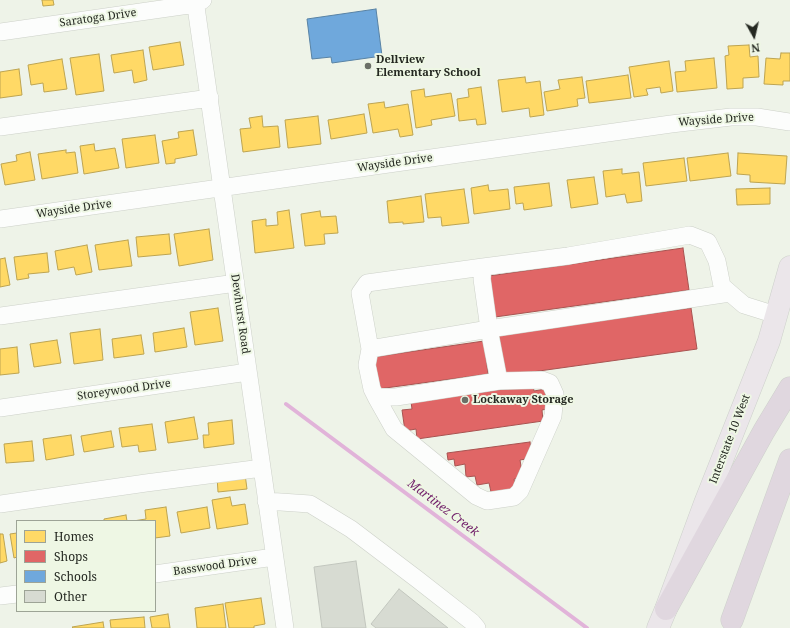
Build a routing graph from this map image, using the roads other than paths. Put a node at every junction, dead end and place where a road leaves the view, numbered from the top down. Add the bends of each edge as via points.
1 (198, 1) edge
2 (0, 32) edge
3 (210, 98) junction
4 (790, 122) edge
5 (0, 127) edge
6 (223, 188) junction
7 (0, 219) edge
8 (483, 267) junction
9 (790, 267) edge
10 (236, 283) junction
11 (730, 293) junction
12 (776, 315) junction
13 (0, 316) edge
14 (489, 329) junction
15 (370, 349) junction
16 (248, 372) junction
17 (498, 381) junction
18 (790, 388) edge
19 (376, 397) junction
20 (0, 408) edge
21 (790, 460) edge
22 (262, 468) junction
23 (790, 482) edge
24 (266, 501) junction
25 (0, 504) edge
26 (274, 557) junction
27 (156, 574) edge
28 (16, 594) edge
29 (0, 596) edge
30 (662, 619) edge
31 (730, 624) edge
32 (285, 628) edge
33 (477, 628) edge

1 - 2 street, Saratoga Drive
1 - 3 street, Dewhurst Road
3 - 5 street
3 - 6 street, Dewhurst Road
4 - 6 street, Wayside Drive via 757,117 731,117 678,123
6 - 7 street, Wayside Drive
6 - 10 street, Dewhurst Road
8 - 11 street via 568,256 690,235 708,242 717,262 722,286
8 - 14 street via 482,279
8 - 15 street via 366,283 360,293
9 - 12 main road, Interstate 10 West
10 - 13 street
10 - 16 street, Dewhurst Road
11 - 12 street via 744,306
11 - 14 street
12 - 30 main road, Interstate 10 West via 769,341 704,504
14 - 15 street
14 - 17 street
15 - 19 street via 367,366
16 - 20 street, Storeywood Drive
16 - 22 street, Dewhurst Road
17 - 19 street
17 - 19 street via 542,380 550,383 556,394 553,416 520,492 514,497 487,501 476,496 394,429
18 - 30 highway via 760,438
21 - 31 highway
22 - 24 street, Dewhurst Road
22 - 25 street
23 - 31 highway
24 - 26 street, Dewhurst Road
24 - 33 street via 310,504 351,529 423,583
26 - 27 street, Basswood Drive
26 - 32 street, Dewhurst Road
28 - 29 street

